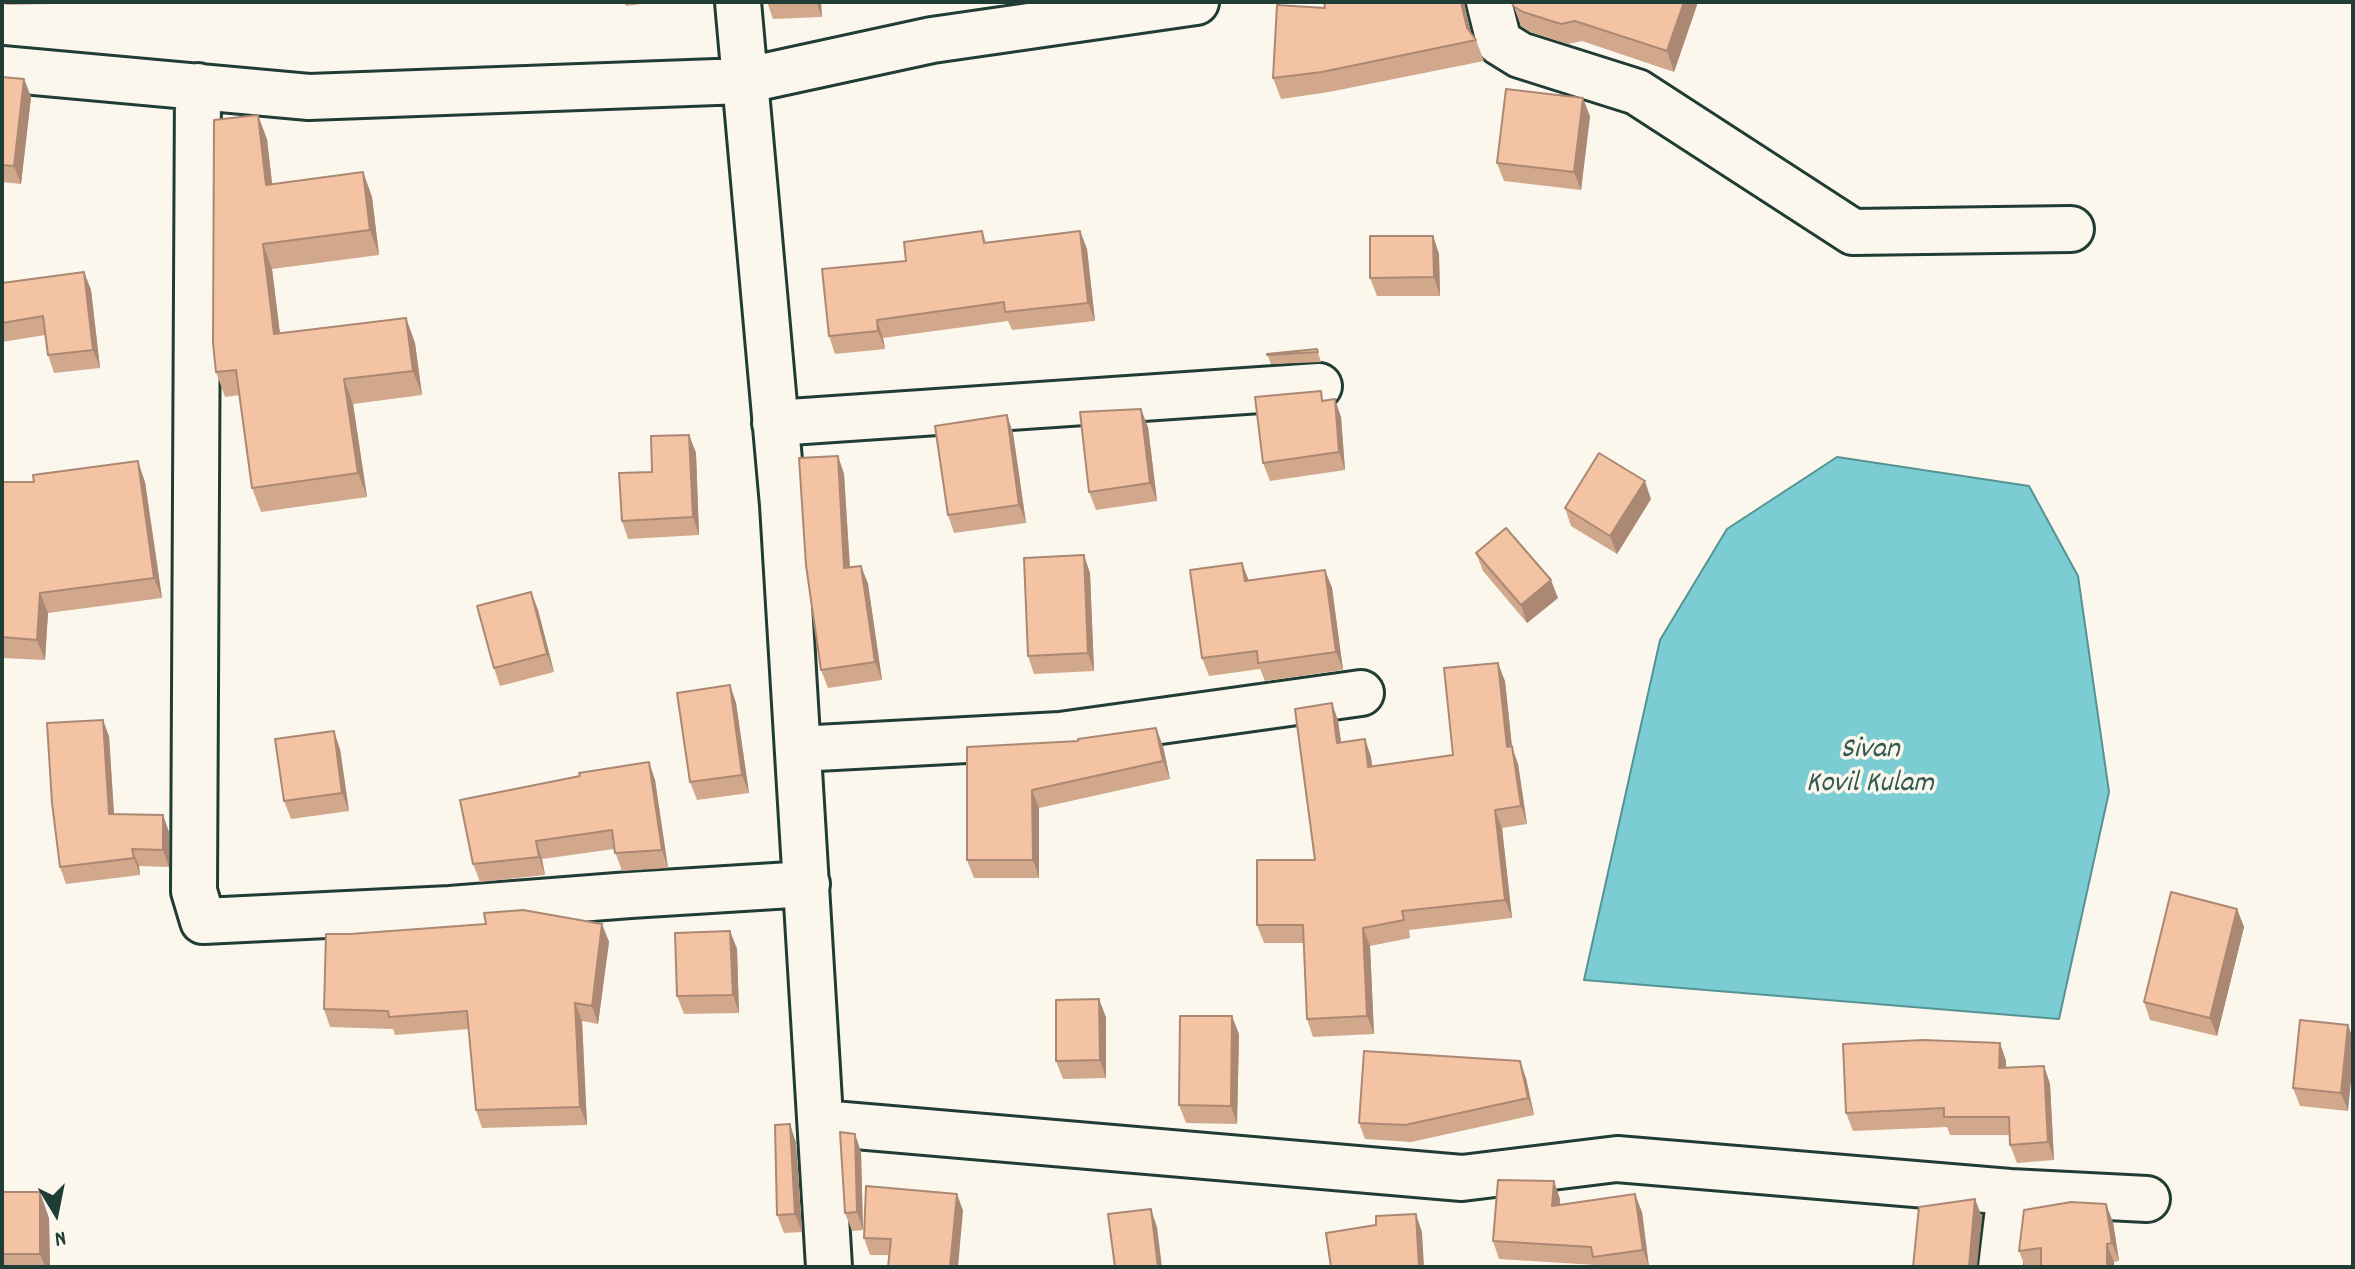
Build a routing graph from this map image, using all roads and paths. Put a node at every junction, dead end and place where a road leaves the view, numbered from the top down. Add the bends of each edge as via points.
1 (738, 2) edge
2 (1196, 2) edge
3 (1489, 2) edge
4 (2, 69) edge
5 (743, 81) junction
6 (198, 86) junction
7 (2071, 229) dead end
8 (1319, 386) dead end
9 (775, 423) junction
10 (1361, 693) dead end
11 (798, 749) junction
12 (807, 884) junction
13 (821, 1123) junction
14 (2010, 1192) junction
15 (2147, 1199) dead end
16 (829, 1267) edge
17 (2001, 1267) edge

1 - 5 street
2 - 5 street via 932,40
3 - 7 street via 1499,42 1520,55 1637,92 1853,232
4 - 6 street
5 - 6 street via 309,97
5 - 9 street
6 - 12 street via 194,891 203,921
8 - 9 street
9 - 11 street
10 - 11 street via 1060,735
11 - 12 street
12 - 13 street
13 - 14 street via 1462,1178 1617,1159
13 - 16 street
14 - 15 street
14 - 17 street

